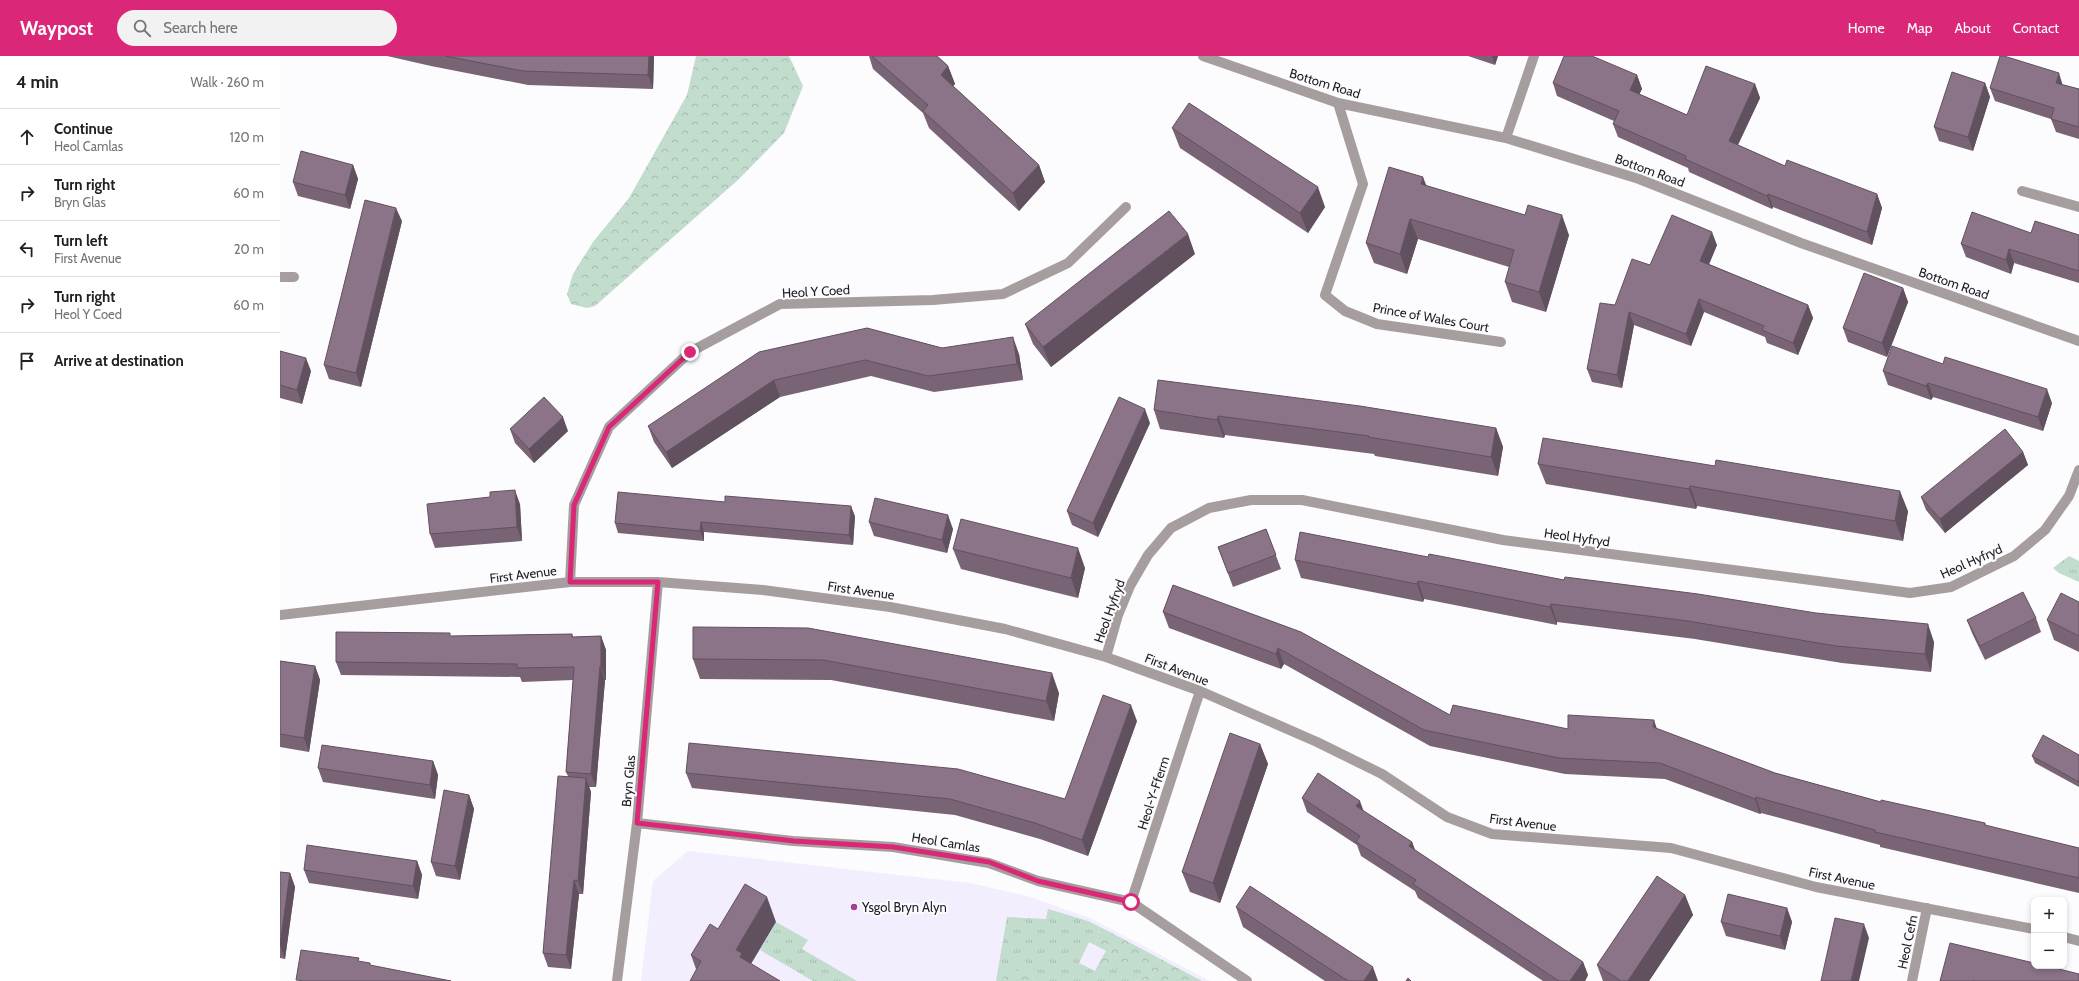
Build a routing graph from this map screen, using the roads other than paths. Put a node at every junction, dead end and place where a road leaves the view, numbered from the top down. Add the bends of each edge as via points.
1 (1203, 56) edge
2 (1534, 56) edge
3 (1338, 103) junction
4 (1506, 138) junction
5 (2022, 191) dead end
6 (2079, 207) edge
7 (1126, 208) dead end
8 (280, 277) edge
9 (294, 277) dead end
10 (2079, 341) edge
11 (1501, 342) dead end
12 (2079, 470) edge
13 (570, 582) junction
14 (658, 582) junction
15 (280, 615) edge
16 (1106, 657) junction
17 (1200, 691) junction
18 (637, 823) junction
19 (1131, 902) junction
20 (1928, 908) junction
21 (2031, 928) edge
22 (2067, 938) edge
23 (2079, 941) edge
24 (617, 981) edge
25 (1247, 981) edge
26 (1912, 981) edge

1 - 3 street, Bottom Road
2 - 4 street
3 - 4 street, Bottom Road
3 - 11 street, Prince of Wales Court via 1363,184 1325,295 1345,311 1377,324
4 - 10 street, Bottom Road via 1640,179 1801,243
5 - 6 street
7 - 13 street, Heol Y Coed via 1068,263 1003,294 933,300 780,304 690,352 609,427 574,505
8 - 9 street
12 - 16 street, Heol Hyfryd via 2069,496 2045,530 2014,556 1951,587 1910,594 1503,540 1302,500 1251,500 1209,508 1171,528 1148,555 1130,586 1118,615
13 - 14 street, First Avenue
13 - 15 street, First Avenue
14 - 16 street, First Avenue via 763,590 890,606 1005,629
14 - 18 street, Bryn Glas
16 - 17 street, First Avenue
17 - 19 street, Heol-Y-Fferm
17 - 20 street, First Avenue via 1317,742 1382,774 1447,817 1492,834 1671,848 1816,887
18 - 19 street, Heol Camlas via 794,841 893,847 989,862 1038,881
18 - 24 street, Bryn Glas
19 - 25 street, Heol Camlas
20 - 21 street, First Avenue
20 - 26 street, Heol Cefn
22 - 23 street

